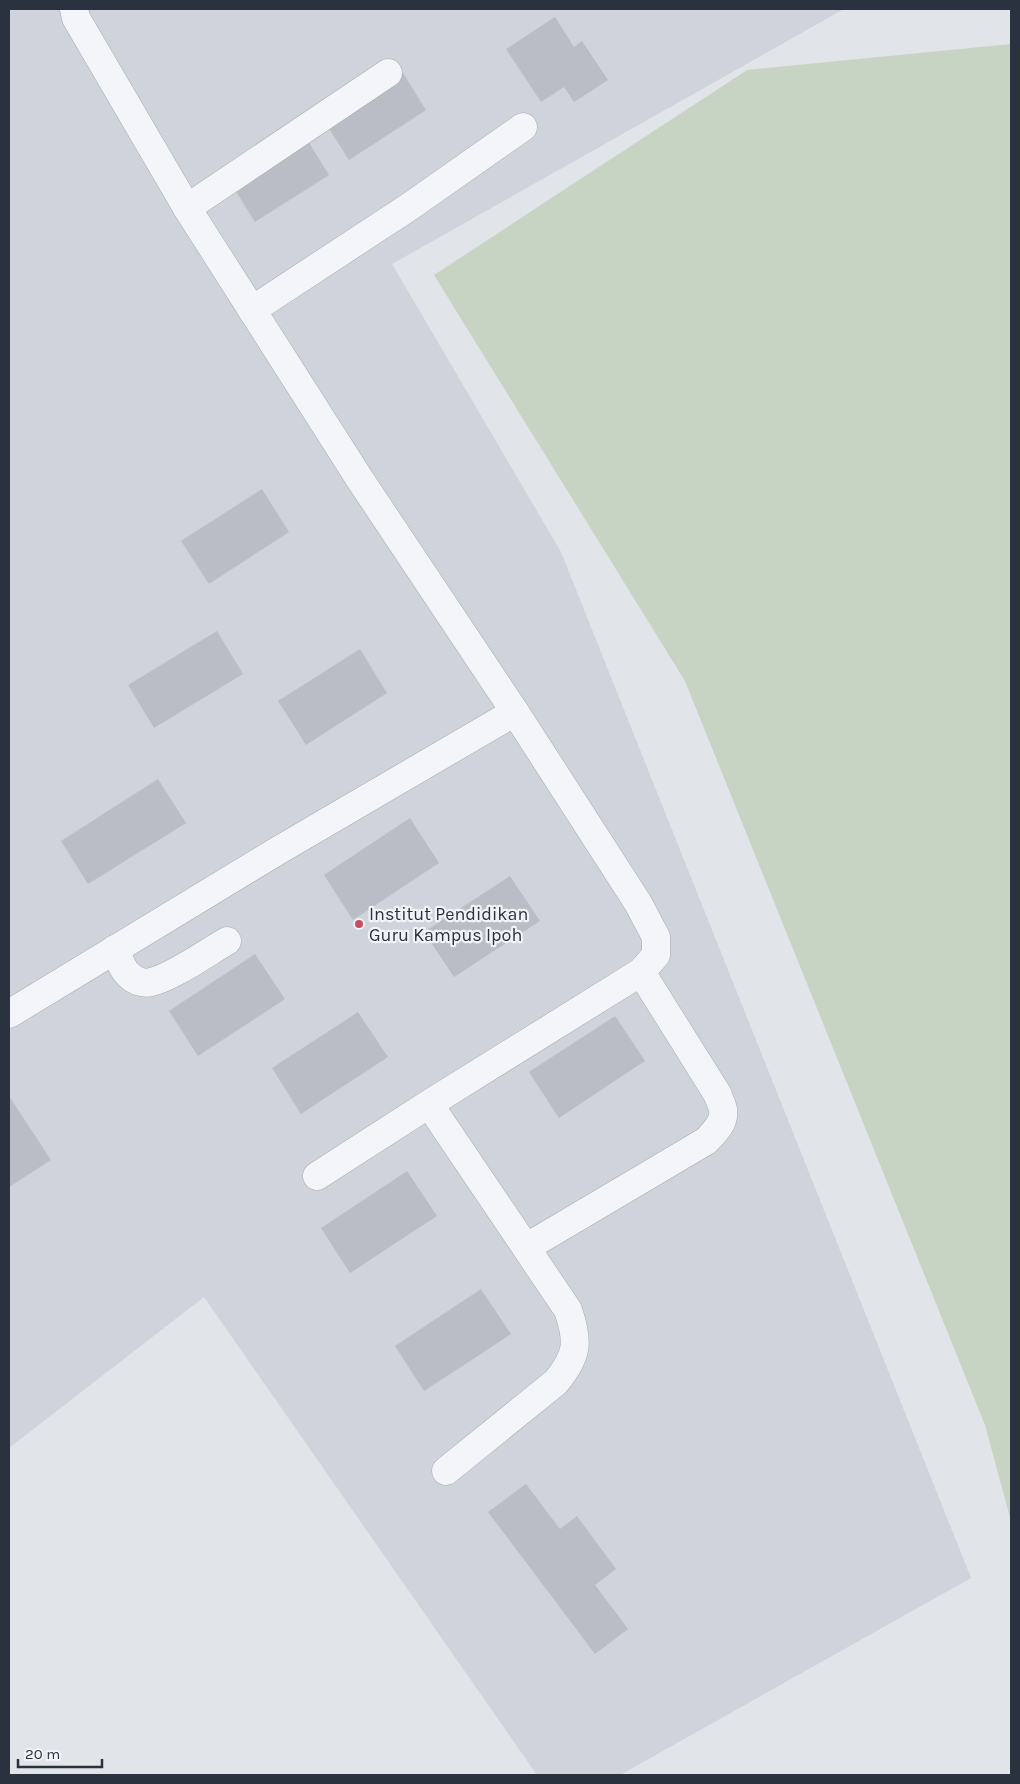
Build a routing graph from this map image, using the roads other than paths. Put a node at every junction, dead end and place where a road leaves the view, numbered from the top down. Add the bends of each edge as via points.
1 (74, 9) edge
2 (388, 73) dead end
3 (523, 127) dead end
4 (187, 208) junction
5 (252, 310) junction
6 (515, 712) junction
7 (227, 941) dead end
8 (116, 949) junction
9 (641, 972) junction
10 (9, 1014) edge
11 (429, 1104) junction
12 (317, 1176) dead end
13 (527, 1247) junction
14 (446, 1471) dead end

1 - 4 lane via 76,18
2 - 4 lane
3 - 5 lane via 409,207
4 - 5 lane
5 - 6 lane
6 - 8 lane
6 - 9 lane via 638,903 656,937 656,955
7 - 8 lane via 151,982 139,982 129,976
8 - 10 lane
9 - 11 lane
9 - 13 lane via 718,1095 724,1111 722,1121 706,1141
11 - 12 lane
11 - 13 lane
13 - 14 lane via 568,1310 574,1329 574,1352 556,1382

